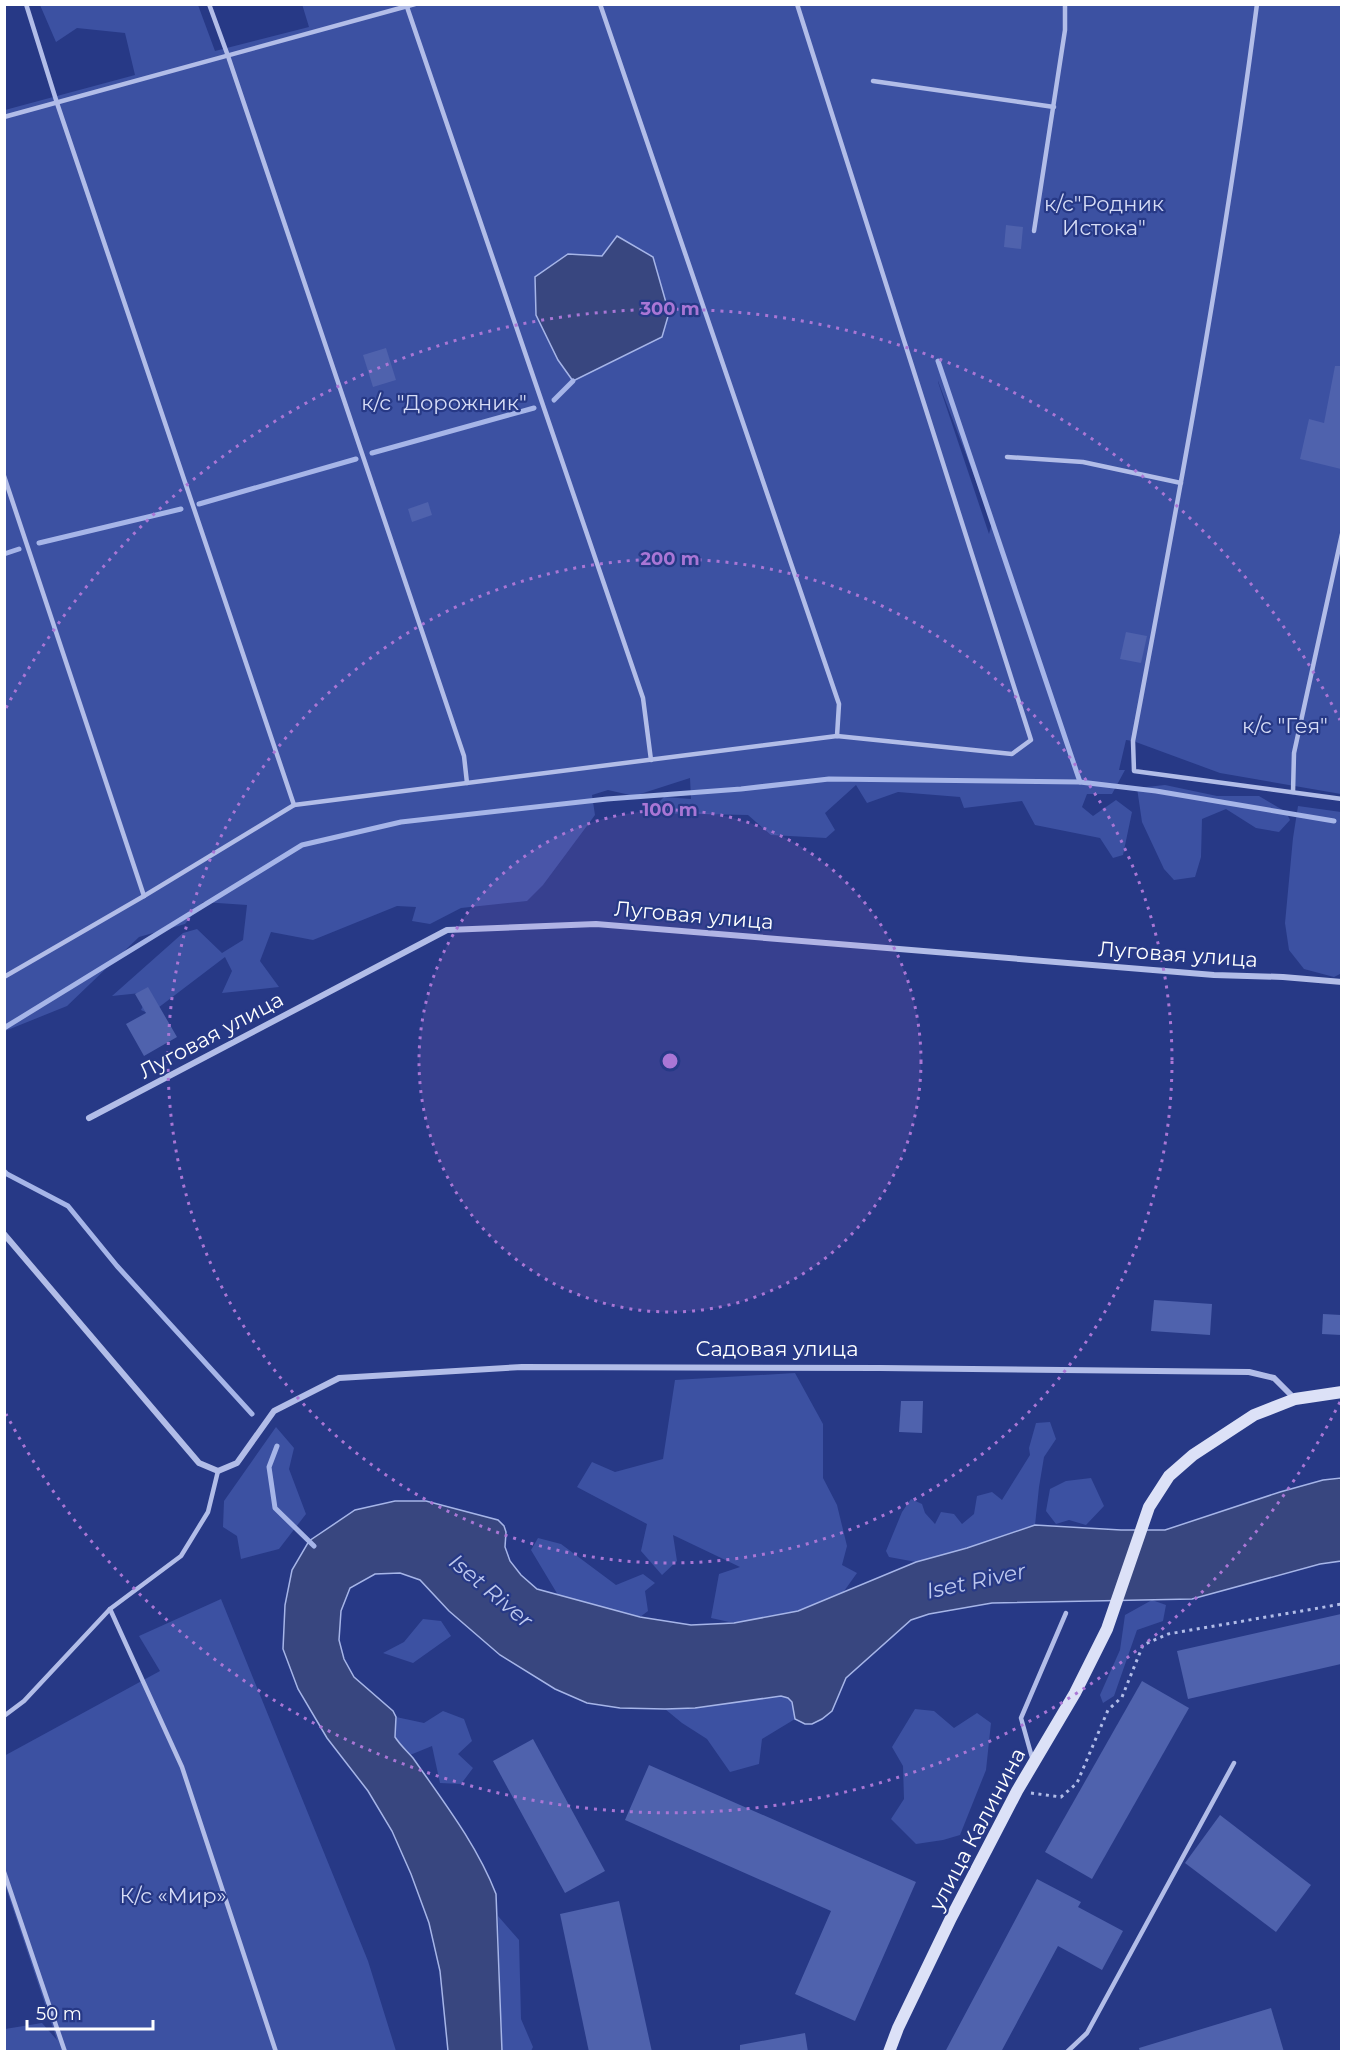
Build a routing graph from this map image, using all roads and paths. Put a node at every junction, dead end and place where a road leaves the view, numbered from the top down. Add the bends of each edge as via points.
1 (26, 4) edge
2 (209, 4) edge
3 (415, 4) edge
4 (600, 4) edge
5 (797, 4) edge
6 (1065, 4) edge
7 (1257, 4) edge
8 (406, 6) edge
9 (228, 56) junction
10 (873, 81) dead end
11 (57, 103) junction
12 (1054, 107) junction
13 (4, 117) edge
14 (1034, 231) dead end
15 (1007, 457) dead end
16 (4, 476) edge
17 (1181, 483) junction
18 (1341, 534) edge
19 (837, 736) junction
20 (651, 760) junction
21 (467, 783) junction
22 (1293, 792) junction
23 (1341, 799) edge
24 (294, 805) junction
25 (144, 896) junction
26 (4, 977) edge
27 (1341, 982) edge
28 (89, 1118) dead end
29 (4, 1234) edge
30 (1341, 1392) edge
31 (1295, 1399) junction
32 (218, 1472) junction
33 (1341, 1604) edge
34 (110, 1609) junction
35 (1066, 1613) dead end
36 (4, 1716) edge
37 (1034, 1763) junction
38 (1234, 1763) dead end
39 (1017, 1791) junction
40 (4, 1872) edge
41 (65, 2052) edge
42 (276, 2052) edge
43 (889, 2052) edge
44 (1066, 2052) edge

1 - 11 lane
2 - 9 lane
3 - 8 lane
4 - 19 lane via 839,704
5 - 19 lane via 1031,740 1012,754
6 - 12 lane
7 - 17 lane via 1241,128
8 - 9 lane
8 - 20 lane via 643,698
9 - 11 lane
9 - 21 lane via 464,756
10 - 12 lane
11 - 13 lane
11 - 24 lane
12 - 14 lane
15 - 17 lane via 1083,462
16 - 25 lane
17 - 22 lane via 1133,741 1134,771
18 - 22 lane via 1294,753
19 - 20 lane
20 - 21 lane
21 - 24 lane
22 - 23 lane
24 - 25 lane
25 - 26 lane
27 - 28 street, Луговая улица via 596,924 447,930
29 - 32 street via 199,1463
30 - 31 main road
31 - 32 street, Садовая улица via 1274,1378 1249,1372 522,1367 339,1378 274,1411 237,1463
31 - 37 main road, улица Калинина via 1254,1414 1169,1476 1149,1507 1107,1629
32 - 34 lane via 208,1512 181,1556
33 - 39 path via 1168,1634 1143,1646 1122,1697 1108,1710 1077,1783 1061,1797
34 - 36 lane via 24,1701
34 - 42 lane via 182,1767
35 - 37 lane via 1020,1718
37 - 39 main road, улица Калинина
38 - 44 lane via 1087,2033
39 - 43 main road, улица Калинина via 951,1918
40 - 41 lane

